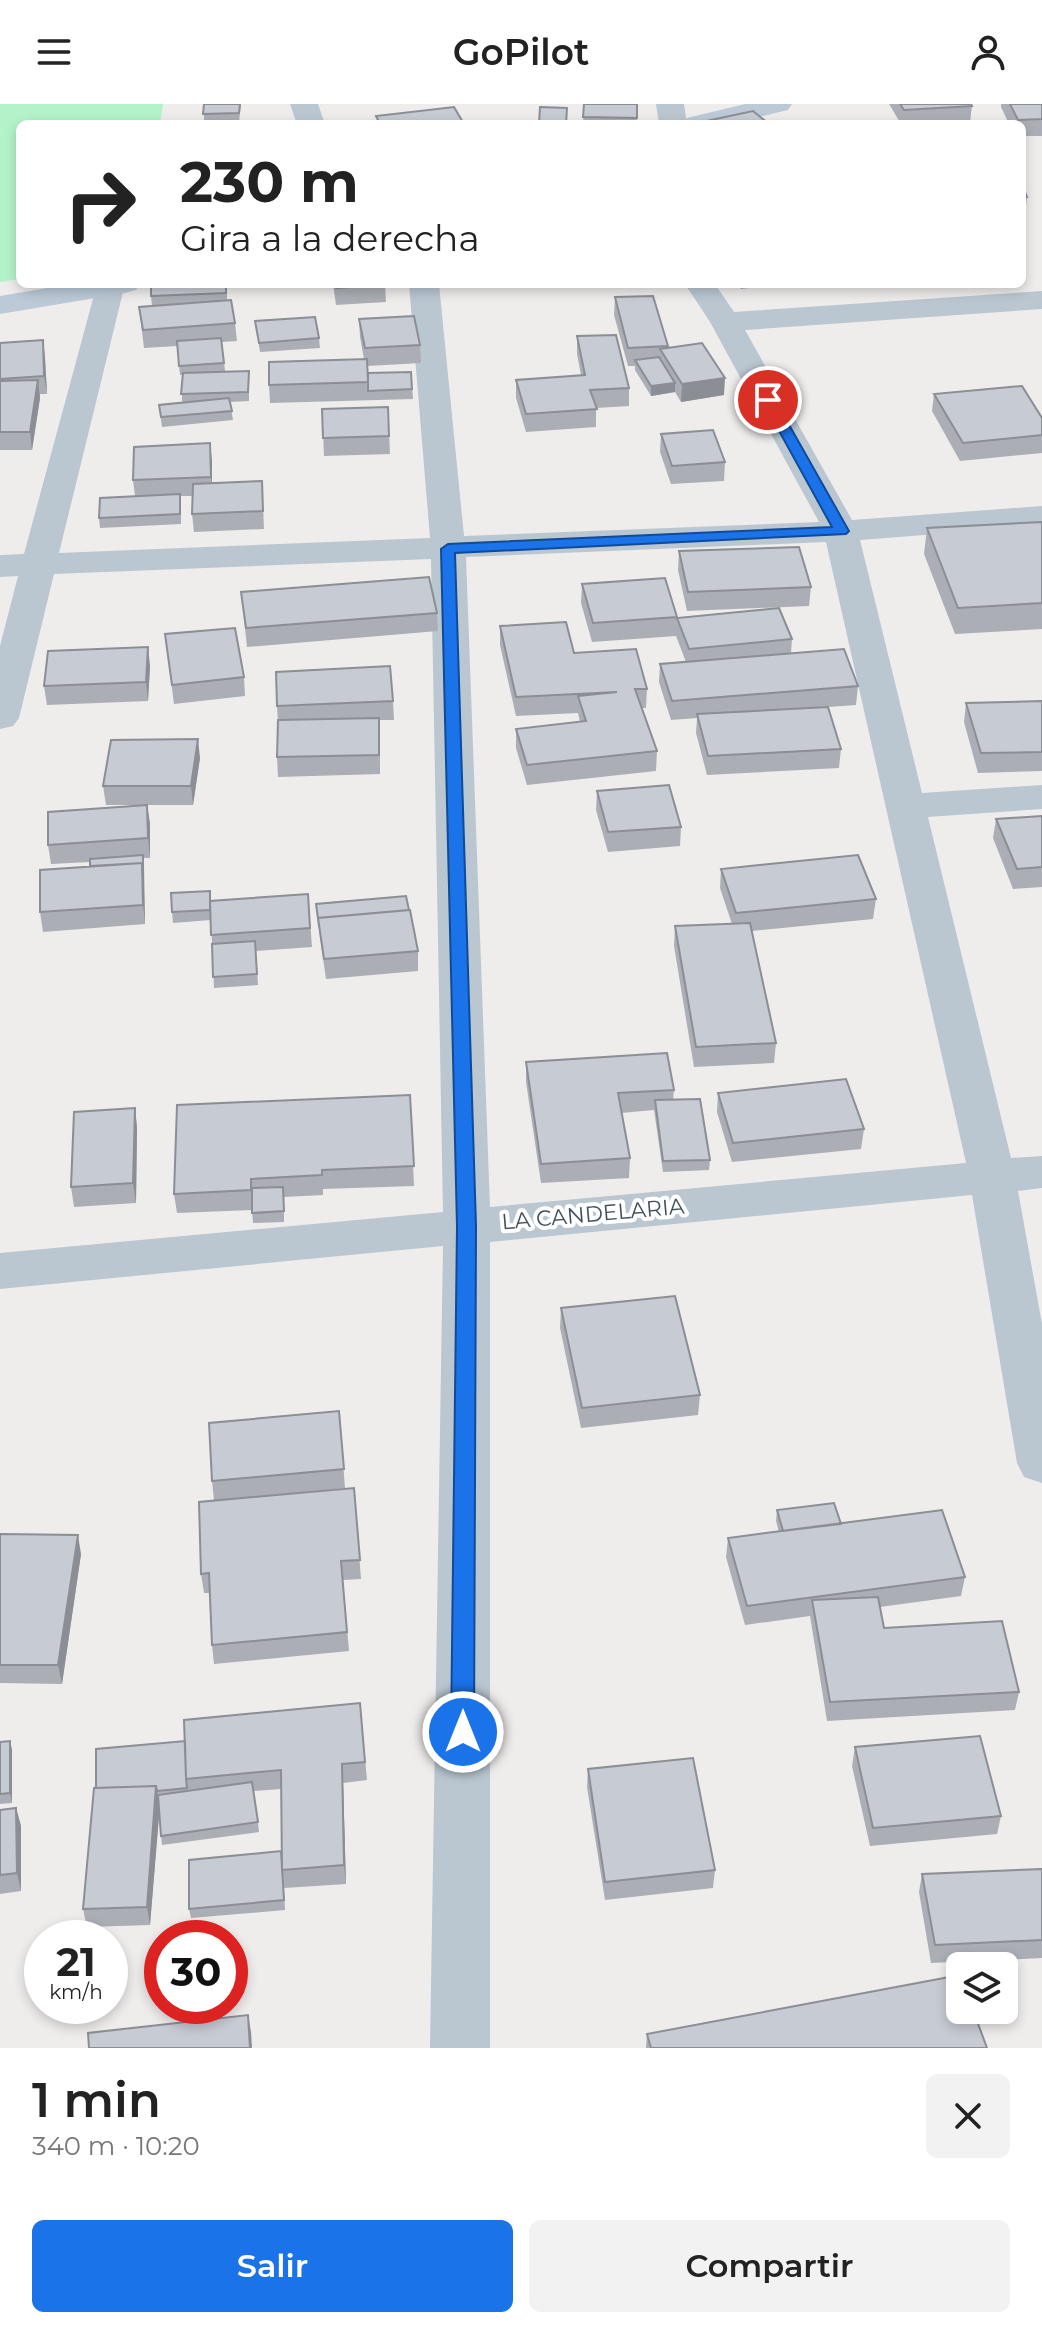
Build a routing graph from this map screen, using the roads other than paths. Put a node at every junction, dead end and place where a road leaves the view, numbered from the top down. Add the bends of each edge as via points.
1 (778, 104) edge
2 (713, 120) edge
3 (105, 288) edge
4 (116, 288) edge
5 (424, 288) edge
6 (703, 288) edge
7 (1042, 300) edge
8 (0, 305) edge
9 (725, 322) junction
10 (1042, 516) edge
11 (841, 531) junction
12 (448, 549) junction
13 (42, 562) junction
14 (0, 566) edge
15 (0, 718) edge
16 (1042, 797) edge
17 (906, 806) junction
18 (1042, 1172) edge
19 (992, 1176) junction
20 (467, 1226) junction
21 (0, 1271) edge
22 (1042, 1463) edge
23 (460, 2048) edge

1 - 2 main road
3 - 8 main road
4 - 13 street
5 - 12 street
6 - 9 street
7 - 9 street
9 - 11 street
10 - 11 street
11 - 12 street
11 - 17 street
12 - 13 street
12 - 20 street
13 - 14 street
13 - 15 street
16 - 17 street
17 - 19 street
18 - 19 street, LA CANDELARIA
19 - 20 street, LA CANDELARIA
19 - 22 street
20 - 21 street, LA CANDELARIA
20 - 23 street

